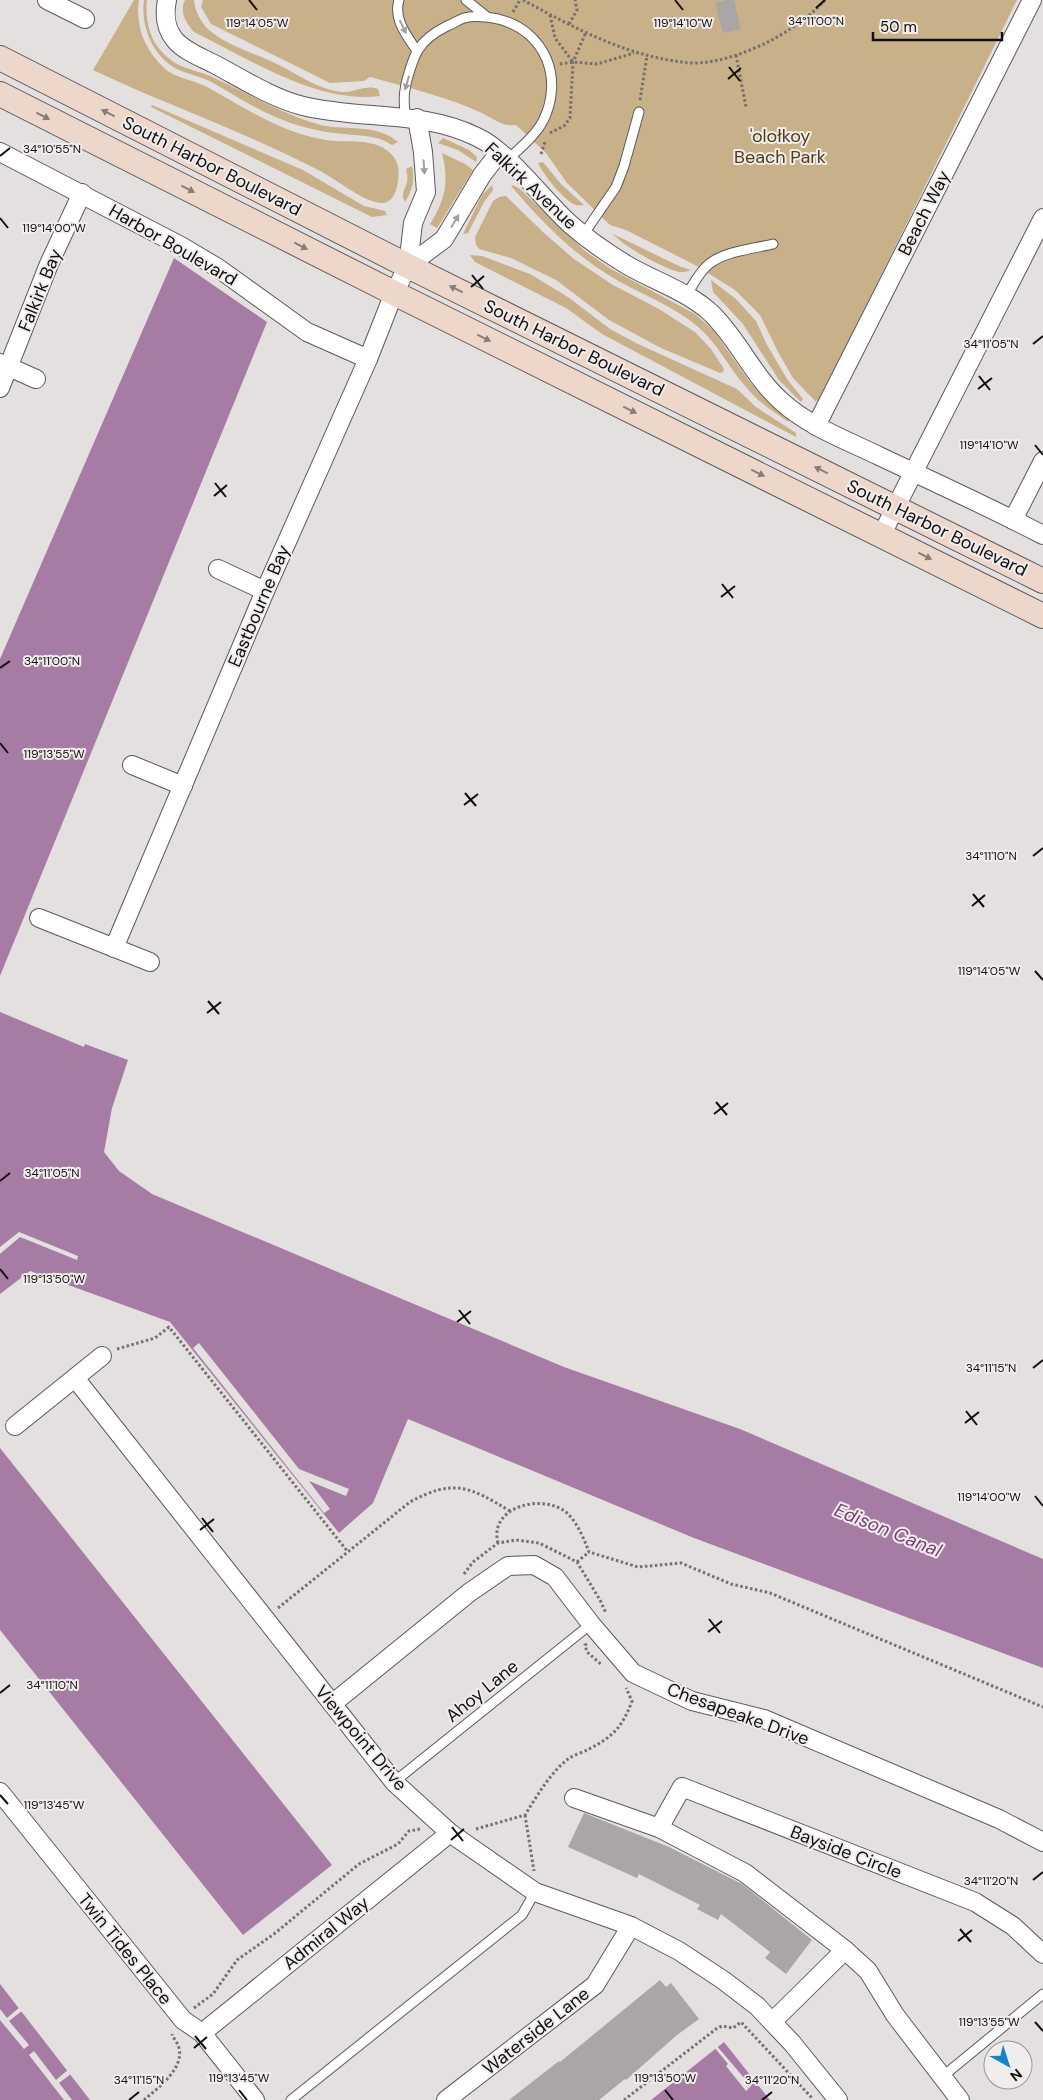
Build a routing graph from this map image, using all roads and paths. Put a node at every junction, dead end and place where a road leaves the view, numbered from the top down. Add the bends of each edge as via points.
1 (47, 0) edge
2 (167, 0) edge
3 (398, 0) edge
4 (466, 0) edge
5 (523, 0) edge
6 (575, 0) edge
7 (825, 0) edge
8 (1032, 0) edge
9 (549, 14) junction
10 (486, 16) junction
11 (85, 19) dead end
12 (569, 24) junction
13 (586, 32) junction
14 (417, 51) junction
15 (635, 53) junction
16 (736, 55) junction
17 (647, 56) junction
18 (0, 58) edge
19 (573, 62) junction
20 (550, 65) junction
21 (0, 94) edge
22 (746, 107) dead end
23 (639, 112) joint
24 (411, 118) junction
25 (0, 152) edge
26 (541, 154) dead end
27 (503, 156) junction
28 (82, 193) junction
29 (1043, 218) edge
30 (583, 234) junction
31 (773, 244) dead end
32 (408, 266) junction
33 (394, 293) junction
34 (686, 296) junction
35 (368, 359) junction
36 (4, 365) edge
37 (36, 379) dead end
38 (0, 388) edge
39 (816, 426) junction
40 (1043, 461) edge
41 (914, 472) junction
42 (896, 508) junction
43 (1013, 520) junction
44 (882, 534) junction
45 (1043, 535) edge
46 (218, 569) dead end
47 (1043, 581) edge
48 (266, 590) junction
49 (1043, 616) edge
50 (132, 765) dead end
51 (183, 786) junction
52 (39, 918) dead end
53 (114, 948) junction
54 (150, 962) dead end
55 (102, 1356) joint
56 (75, 1378) junction
57 (16, 1426) dead end
58 (510, 1511) junction
59 (498, 1543) junction
60 (348, 1552) junction
61 (589, 1552) junction
62 (577, 1562) junction
63 (470, 1592) junction
64 (264, 1619) junction
65 (595, 1629) junction
66 (606, 1669) dead end
67 (626, 1687) dead end
68 (332, 1704) junction
69 (1043, 1707) edge
70 (394, 1782) junction
71 (0, 1792) edge
72 (574, 1798) dead end
73 (525, 1815) junction
74 (659, 1828) junction
75 (450, 1834) junction
76 (1043, 1842) edge
77 (535, 1892) junction
78 (631, 1926) junction
79 (845, 1950) junction
80 (1043, 1954) edge
81 (1043, 1994) edge
82 (183, 2020) junction
83 (772, 2022) junction
84 (202, 2033) junction
85 (942, 2077) junction
86 (144, 2100) edge
87 (255, 2100) edge
88 (291, 2100) edge
89 (446, 2100) edge
90 (624, 2100) edge
91 (814, 2100) edge
92 (838, 2100) edge
93 (960, 2100) edge

1 - 11 street
2 - 24 street, Falkirk Avenue via 166,26 176,41 190,52 275,97 332,112
3 -> 14 lane via 399,20
4 - 10 lane
5 - 9 path
6 - 12 path via 577,10
7 - 16 path via 787,32
8 - 39 street, Beach Way
9 - 12 path
9 - 19 path via 555,38
10 - 14 lane via 465,18 441,29
10 - 20 lane via 526,32 542,49
12 - 13 path
13 - 15 path
13 - 19 path
14 -> 24 lane via 404,90
15 - 17 path
15 - 19 path via 597,64
16 - 17 path via 694,63
16 - 22 path
17 - 23 path
32 -> 18 main road, South Harbor Boulevard
19 - 20 path
19 - 26 path via 570,118 564,126 547,135
20 - 27 lane via 551,101 542,123 527,142
21 -> 33 main road, South Harbor Boulevard
23 - 30 lane via 616,187
24 - 27 street, Falkirk Avenue via 462,130 480,138
24 -> 32 street, Eastbourne Bay via 424,152 426,192 413,223
25 - 28 street, Harbor Boulevard
27 - 30 street, Falkirk Avenue
32 -> 27 street, Eastbourne Bay via 444,239 482,175
28 - 35 street, Harbor Boulevard via 218,268 307,332
28 - 36 street, Falkirk Bay
29 - 41 street
30 - 34 street, Falkirk Avenue via 627,265
31 - 34 lane via 724,256 710,263
32 - 33 street, Eastbourne Bay
42 -> 32 main road, South Harbor Boulevard
33 - 35 street, Eastbourne Bay
33 -> 44 main road, South Harbor Boulevard
34 - 39 street, Falkirk Avenue via 710,312 782,402
35 - 48 street, Eastbourne Bay
36 - 37 street
36 - 38 street, Falkirk Bay
39 - 41 street, Falkirk Avenue
40 - 43 street
41 - 42 street
41 - 43 street, Falkirk Avenue
42 - 44 street
42 - 47 main road, South Harbor Boulevard
43 - 45 street, Falkirk Avenue
44 -> 49 main road, South Harbor Boulevard
46 - 48 street
48 - 51 street, Eastbourne Bay
50 - 51 street
51 - 53 street, Eastbourne Bay
52 - 53 street
53 - 54 street
55 - 56 street
55 - 60 path via 120,1347 155,1338 169,1328
56 - 57 street
56 - 64 street, Viewpoint Drive
58 - 59 path via 501,1520 496,1533
58 - 60 path via 481,1493 464,1488 443,1488 410,1502
58 - 61 path via 527,1503 550,1504 567,1514
59 - 62 path via 516,1540 539,1543
59 - 63 path via 473,1562 459,1579
60 - 64 path
61 - 62 path
61 - 69 path via 638,1566 681,1563 731,1584 770,1593
62 - 65 path via 610,1621
63 - 65 street, Chesapeake Drive via 508,1566 534,1565 555,1577
63 - 68 street, Chesapeake Drive
64 - 68 street, Viewpoint Drive
65 - 66 path via 585,1645 587,1652
65 - 70 lane, Ahoy Lane
65 - 76 street, Chesapeake Drive via 633,1673 692,1701 764,1719 999,1819
67 - 73 path via 632,1701 625,1719 615,1732 568,1759 545,1783
68 - 70 street, Viewpoint Drive
70 - 75 street, Viewpoint Drive
71 - 82 street, Twin Tides Place
72 - 74 street
73 - 75 path via 486,1828
73 - 77 path via 534,1861
74 - 79 street via 745,1874
74 - 80 street, Bayside Circle via 682,1787 975,1902 1013,1926
75 - 77 street, Viewpoint Drive
75 - 82 path via 416,1828 398,1844 359,1864 237,1960 213,1994
75 - 84 street, Admiral Way
77 - 78 street, Viewpoint Drive
77 - 88 lane via 522,1915
78 - 83 street, Viewpoint Drive via 679,1951 723,1980
78 - 89 street, Waterside Lane via 595,1985
79 - 83 street
79 - 85 street via 868,1971 895,2015
81 - 85 lane
82 - 84 street, Twin Tides Place
82 - 86 path via 171,2034 179,2047 179,2060 166,2080
83 - 92 street, Viewpoint Drive
84 - 87 street, Twin Tides Place
85 - 93 street
90 - 91 path via 716,2029 722,2026 733,2028 741,2022

